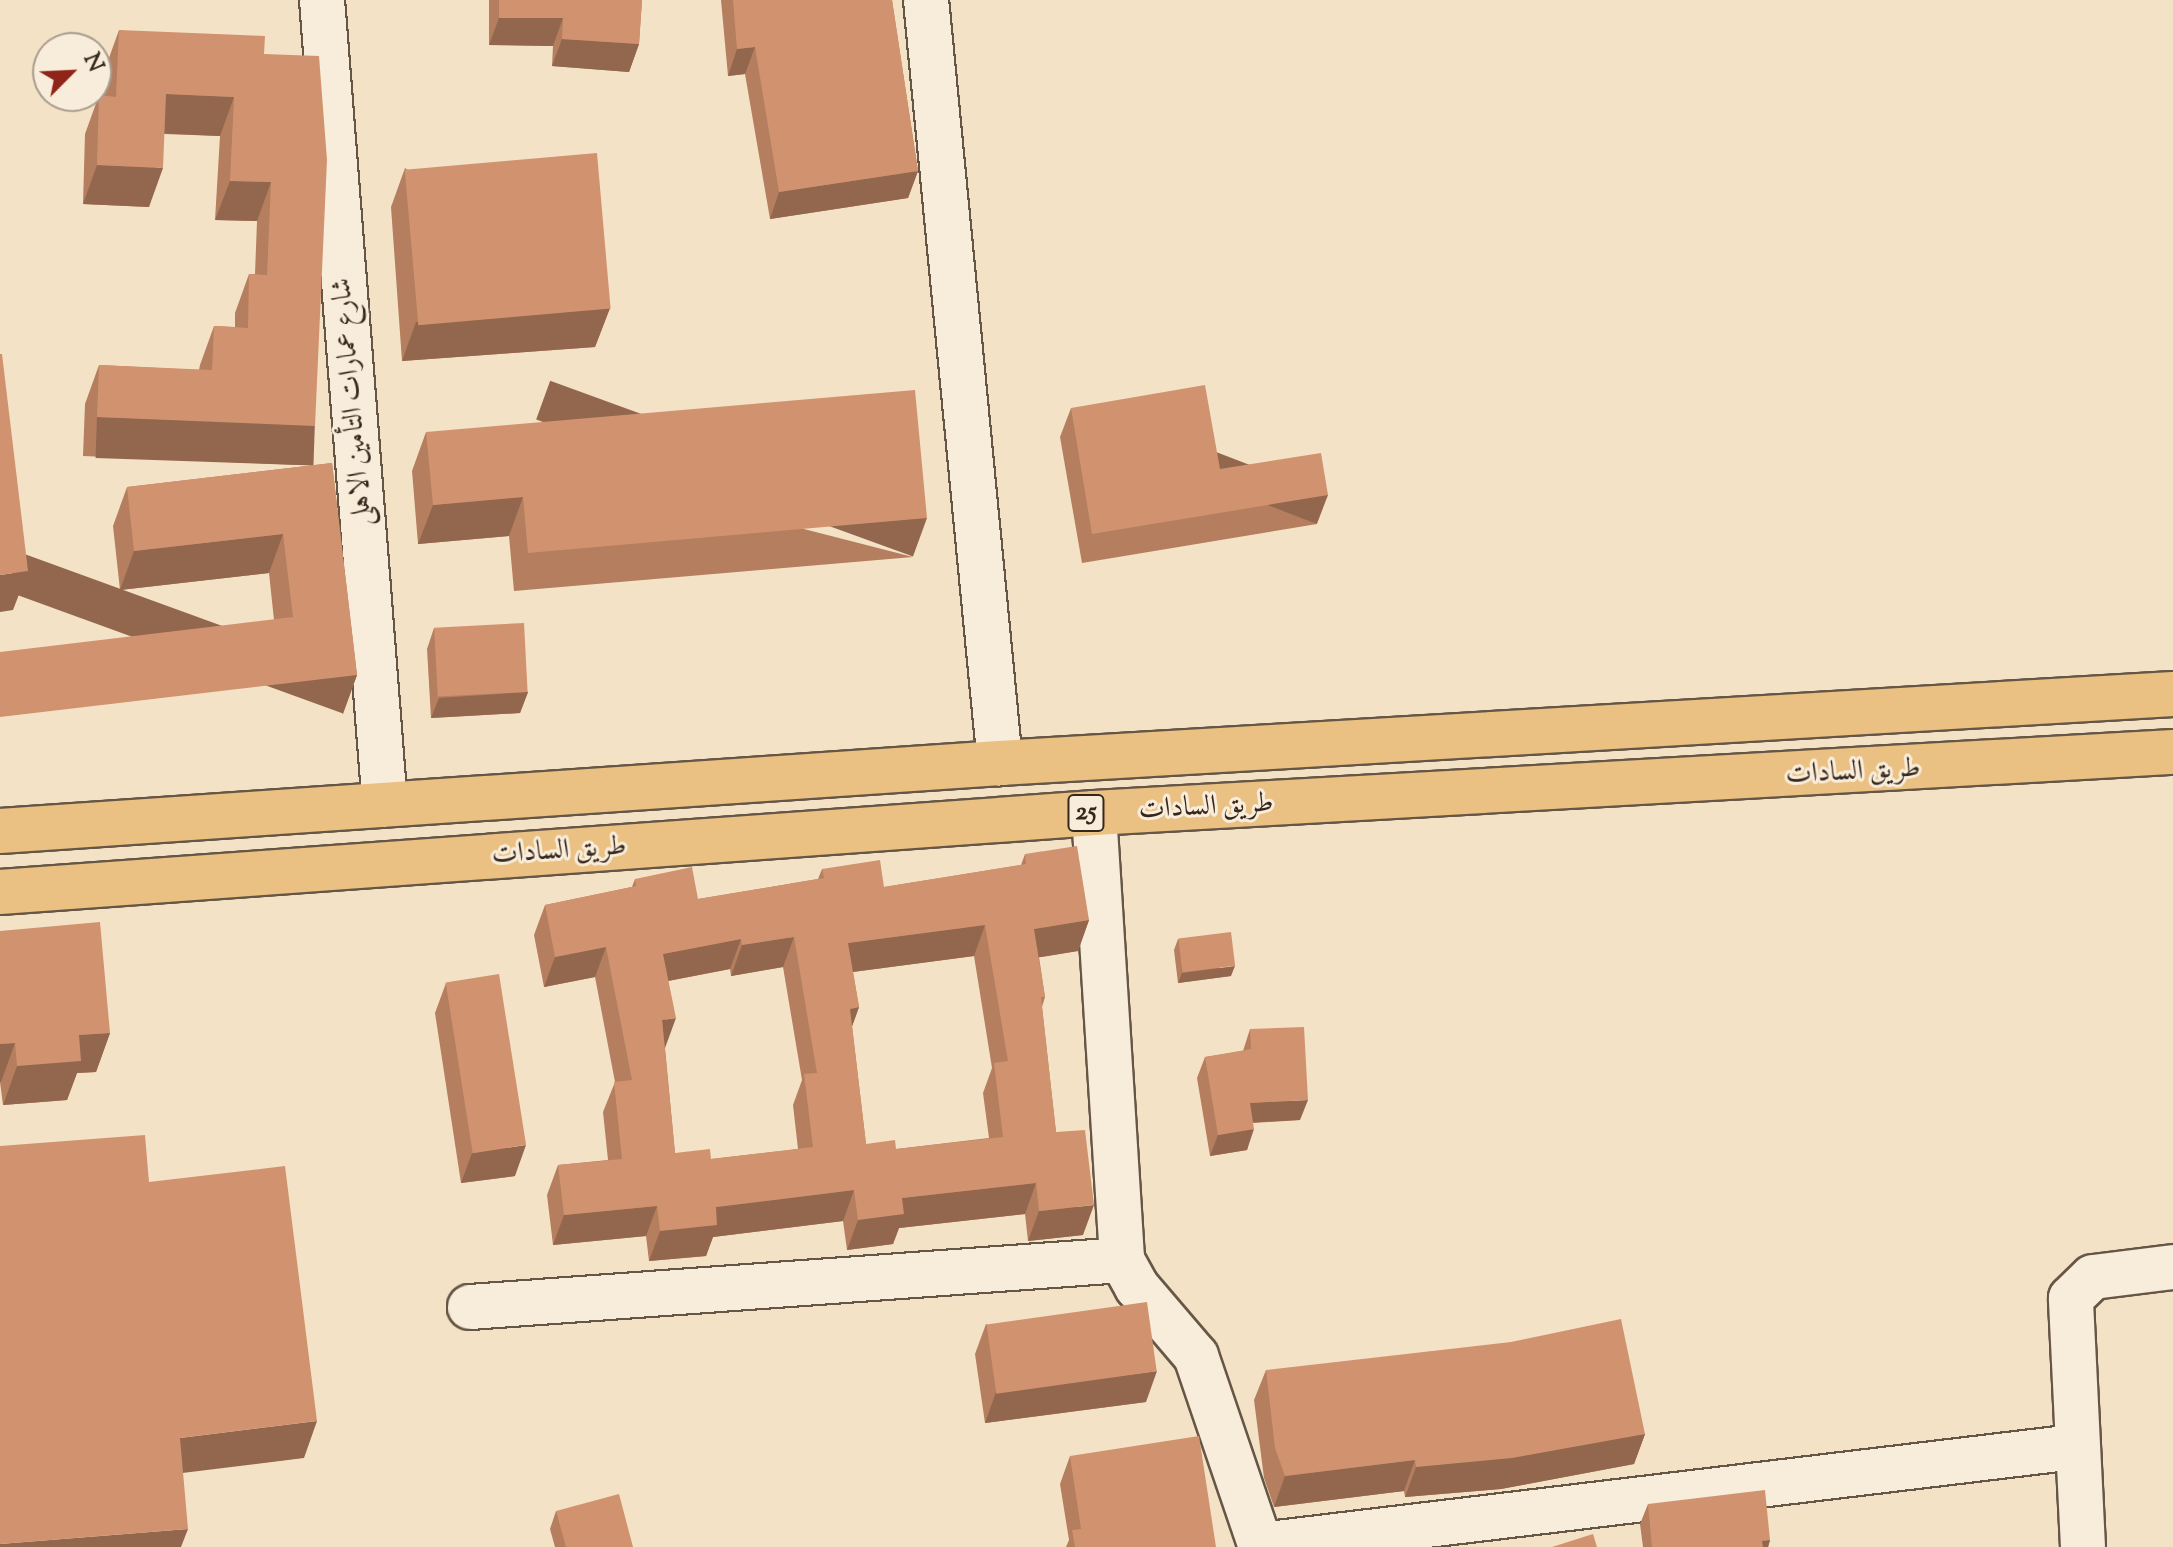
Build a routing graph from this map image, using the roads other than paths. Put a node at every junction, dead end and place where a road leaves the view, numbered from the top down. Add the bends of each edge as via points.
1 (322, 0) edge
2 (926, 0) edge
3 (2173, 694) edge
4 (1810, 716) junction
5 (2173, 752) edge
6 (1000, 763) junction
7 (1812, 775) junction
8 (385, 805) junction
9 (1094, 813) junction
10 (0, 831) edge
11 (0, 892) edge
12 (1122, 1260) junction
13 (2173, 1267) edge
14 (470, 1307) dead end
15 (2074, 1447) junction
16 (1261, 1546) edge
17 (2083, 1547) edge

1 - 8 street, شارع عمارات التأمين الاهلى
2 - 6 street
3 - 4 main road, طريق السادات / 25
4 - 6 main road, طريق السادات / 25
4 - 7 main road
5 - 7 main road, طريق السادات / 25
6 - 8 main road, طريق السادات / 25
7 - 9 main road, طريق السادات / 25
8 - 10 main road, طريق السادات / 25
9 - 11 main road, طريق السادات / 25
9 - 12 street
12 - 14 street
12 - 16 street via 1137,1287 1196,1356
13 - 15 street via 2093,1277 2071,1298
15 - 16 street
15 - 17 street

